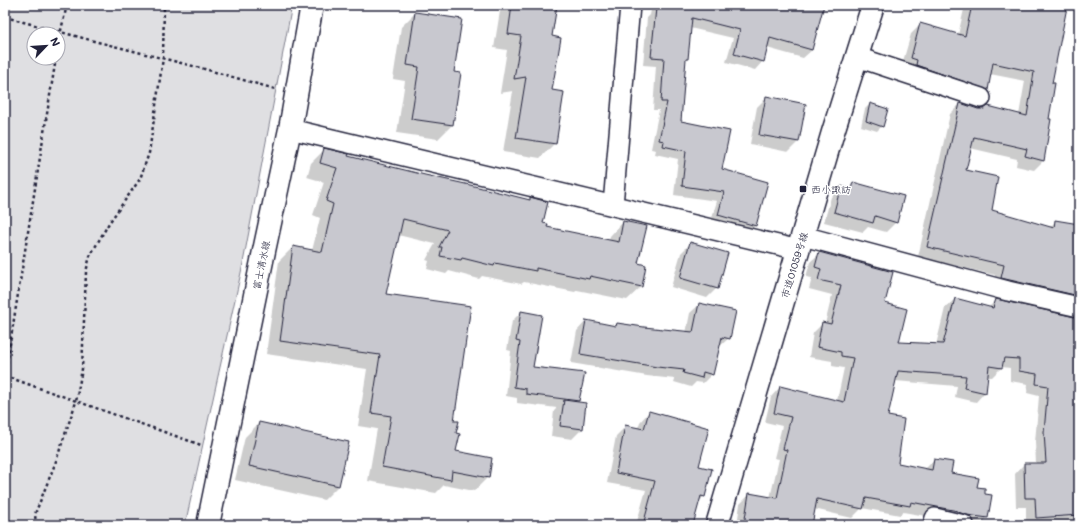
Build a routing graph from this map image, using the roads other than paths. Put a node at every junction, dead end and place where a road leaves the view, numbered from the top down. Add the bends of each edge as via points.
1 (312, 5) edge
2 (630, 5) edge
3 (873, 5) edge
4 (857, 57) junction
5 (981, 98) dead end
6 (290, 129) junction
7 (613, 206) junction
8 (801, 243) junction
9 (1079, 307) edge
10 (208, 525) edge
11 (717, 525) edge
12 (933, 525) edge
13 (964, 525) edge

1 - 6 main road, 富士清水線
2 - 7 street
3 - 4 main road, 市道01059号線
4 - 5 street
4 - 8 main road, 市道01059号線
6 - 7 street
6 - 10 main road, 富士清水線
7 - 8 street
8 - 9 street
8 - 11 main road, 市道01059号線
12 - 13 street via 934,518

